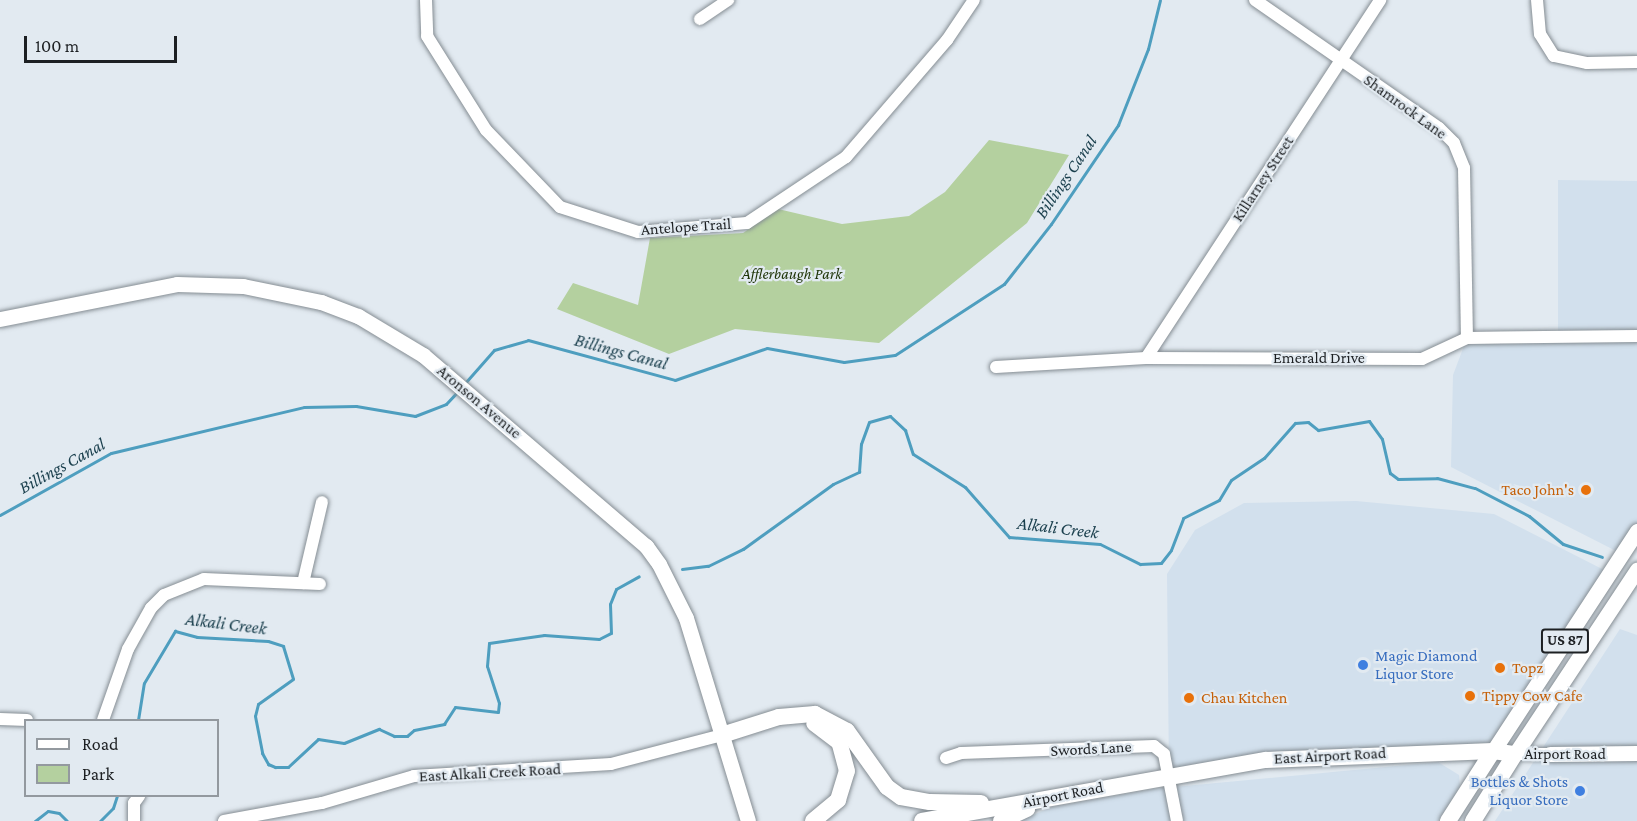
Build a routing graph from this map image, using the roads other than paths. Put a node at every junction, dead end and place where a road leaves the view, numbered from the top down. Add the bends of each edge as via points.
1 (426, 0) edge
2 (728, 0) edge
3 (974, 0) edge
4 (1255, 0) edge
5 (1380, 0) edge
6 (1537, 0) edge
7 (700, 19) dead end
8 (1340, 61) junction
9 (1637, 62) edge
10 (0, 319) edge
11 (1637, 336) edge
12 (1467, 338) junction
13 (1146, 358) junction
14 (996, 367) dead end
15 (322, 502) dead end
16 (1637, 531) edge
17 (1637, 570) edge
18 (303, 584) junction
19 (320, 584) dead end
20 (791, 715) junction
21 (0, 719) edge
22 (103, 719) edge
23 (24, 720) edge
24 (722, 735) junction
25 (1493, 751) junction
26 (1637, 753) edge
27 (1515, 754) junction
28 (1550, 754) joint
29 (946, 758) dead end
30 (1169, 775) junction
31 (1061, 795) junction
32 (138, 797) edge
33 (1020, 803) junction
34 (135, 821) edge
35 (224, 821) edge
36 (748, 821) edge
37 (813, 821) edge
38 (922, 821) edge
39 (1001, 821) edge
40 (1177, 821) edge
41 (1448, 821) edge
42 (1473, 821) edge

1 - 3 street, Antelope Trail via 427,36 486,130 560,207 638,232 747,223 846,157 947,40
2 - 7 street
4 - 8 street, Shamrock Lane
5 - 8 street, Killarney Street
6 - 9 street via 1540,34 1554,56 1587,63
8 - 12 street, Shamrock Lane via 1439,128 1461,156
8 - 13 street, Killarney Street
10 - 24 main road, Aronson Avenue via 177,284 243,286 298,294 358,316 404,342 471,393 646,546 672,584 686,618
11 - 12 street, Emerald Drive
12 - 13 street, Emerald Drive via 1422,359
13 - 14 street, Emerald Drive
15 - 18 street
16 - 25 main road, US 87
17 - 27 main road, US 87
18 - 19 street
18 - 22 street via 204,579 164,595 151,608 128,649
20 - 24 highway
20 - 33 highway via 815,714 847,731 887,787 901,797 930,802
20 - 37 highway via 818,724 832,734 847,760 844,792
21 - 23 street
24 - 35 street, East Alkali Creek Road via 611,764 414,776 322,803
24 - 36 main road, Aronson Avenue
25 - 27 highway, Airport Road
25 - 30 highway, East Airport Road via 1316,755
25 - 41 highway, US 87
26 - 28 main road, Airport Road
27 - 28 street, Airport Road
27 - 42 highway, US 87
29 - 30 street, Swords Lane via 961,753 1154,746 1164,754
30 - 31 highway, Airport Road
30 - 40 street, Swords Lane
31 - 33 highway, Airport Road
31 - 39 highway
32 - 34 street via 134,803
33 - 38 highway, Airport Road

